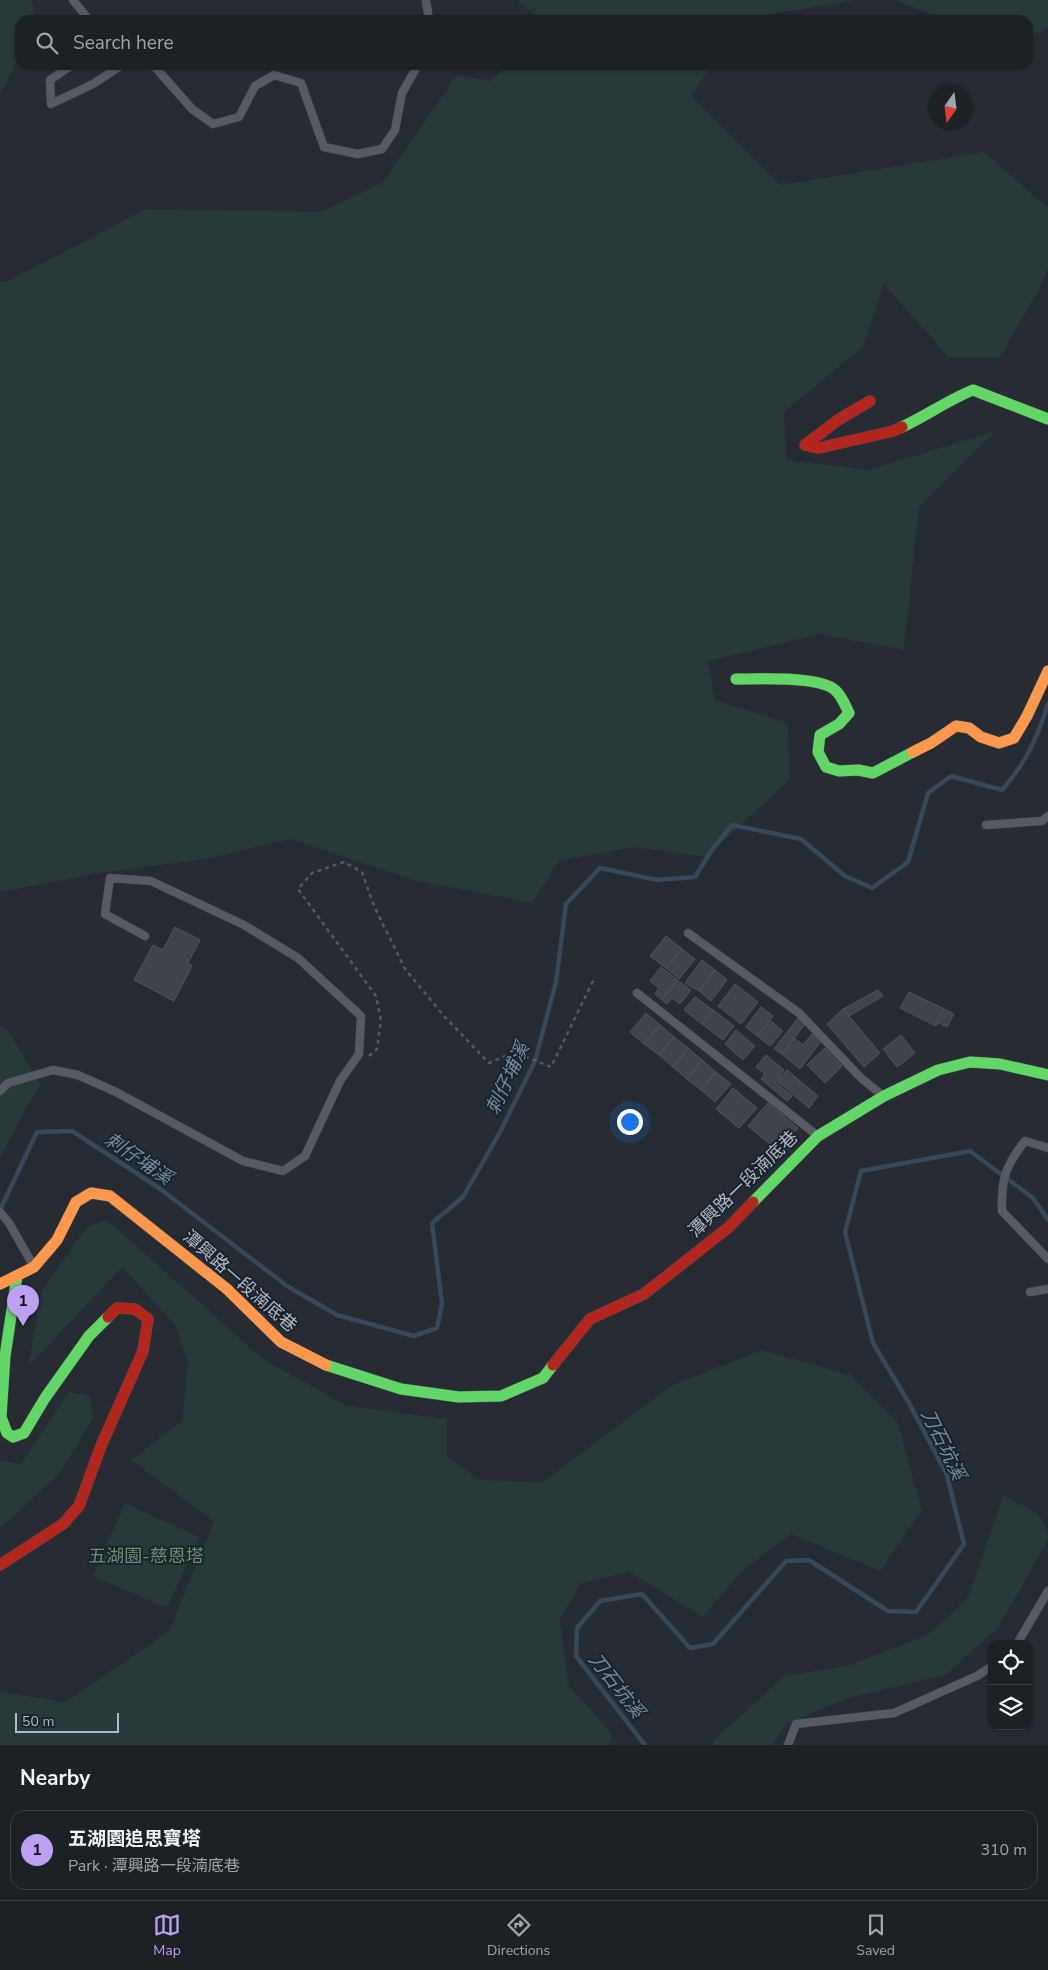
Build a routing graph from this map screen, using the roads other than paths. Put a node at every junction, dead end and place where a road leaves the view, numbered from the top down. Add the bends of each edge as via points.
1 (73, 0) edge
2 (426, 0) edge
3 (85, 15) edge
4 (428, 15) edge
5 (65, 70) edge
6 (114, 70) edge
7 (158, 70) edge
8 (415, 70) edge
9 (870, 401) dead end
10 (1048, 419) edge
11 (1048, 671) edge
12 (736, 679) dead end
13 (1048, 816) edge
14 (986, 825) dead end
15 (688, 933) dead end
16 (146, 936) dead end
17 (637, 993) dead end
18 (1048, 1075) edge
19 (0, 1090) edge
20 (884, 1096) junction
21 (818, 1136) junction
22 (1048, 1148) edge
23 (0, 1212) edge
24 (1048, 1259) edge
25 (34, 1267) junction
26 (17, 1276) junction
27 (0, 1284) edge
28 (1048, 1289) edge
29 (1030, 1292) dead end
30 (0, 1565) edge
31 (1048, 1591) edge
32 (1019, 1640) edge
33 (988, 1669) edge
34 (788, 1745) edge

1 - 3 lane
2 - 4 lane
5 - 6 lane via 50,80 51,104
7 - 8 lane via 192,109 213,124 239,117 255,86 274,75 301,83 324,147 358,154 382,148 391,136 402,93
9 - 10 street via 805,445 819,448 893,431 973,390
11 - 12 street via 1014,738 999,743 981,737 969,728 956,726 932,743 873,773 826,767 818,752 820,735 839,724 849,713 840,694 832,687 810,682
13 - 14 lane via 1042,821
15 - 20 lane via 799,1013 861,1078
16 - 19 lane via 105,914 110,878 151,881 244,925 298,958 361,1016 359,1054 340,1081 305,1156 283,1171 243,1161 78,1075 53,1070 8,1083
17 - 21 lane
18 - 20 street, 潭興路一段湳底巷 via 1000,1064 970,1062 938,1070
20 - 21 street, 潭興路一段湳底巷
21 - 25 street, 潭興路一段湳底巷 via 721,1233 670,1275 644,1294 590,1319 544,1378 501,1396 459,1397 401,1389 319,1363 281,1342 227,1289 110,1196 91,1193 76,1202 56,1240
22 - 24 lane via 1025,1141 1012,1157 1001,1186 1002,1211
23 - 25 lane
25 - 26 street, 潭興路一段湳底巷
26 - 27 street, 潭興路一段湳底巷
26 - 30 street via 0,1417 13,1438 24,1433 89,1336 117,1308 135,1309 148,1319 143,1351 101,1446 79,1506 63,1524
28 - 29 lane
31 - 32 lane
33 - 34 lane via 894,1712 796,1724

